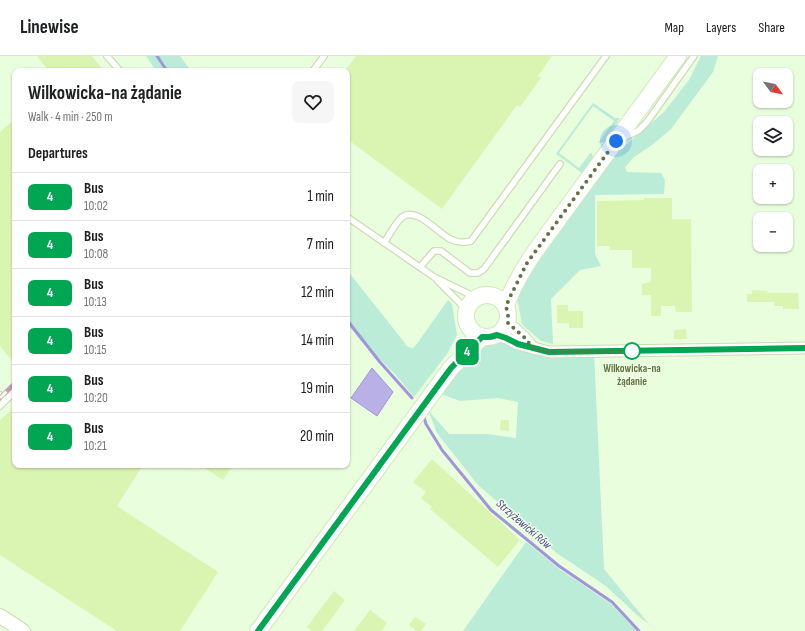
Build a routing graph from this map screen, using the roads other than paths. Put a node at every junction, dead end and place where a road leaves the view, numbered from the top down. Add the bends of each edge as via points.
1 (107, 56) edge
2 (324, 56) edge
3 (606, 56) edge
4 (678, 56) edge
5 (694, 56) edge
6 (117, 68) edge
7 (315, 68) edge
8 (616, 141) junction
9 (560, 164) dead end
10 (350, 219) edge
11 (384, 243) junction
12 (527, 263) junction
13 (420, 267) junction
14 (434, 277) junction
15 (484, 297) junction
16 (506, 306) junction
17 (508, 323) junction
18 (479, 328) junction
19 (533, 348) junction
20 (805, 348) edge
21 (0, 394) edge
22 (12, 394) edge
23 (5, 400) junction
24 (0, 406) edge
25 (0, 616) edge
26 (23, 631) edge
27 (258, 631) edge

1 - 6 lane
2 - 7 lane
3 - 11 lane via 471,241 463,243 450,239 418,216 409,215 402,217
4 - 8 main road
5 - 8 lane via 647,122 638,131
8 - 12 main road
9 - 13 lane via 478,273 470,273 441,251 434,251
10 - 11 lane
11 - 13 lane
12 - 15 main road via 500,290
12 - 16 main road
13 - 14 lane
14 - 15 lane
14 - 18 lane via 462,305
15 - 16 main road via 501,300
15 - 18 main road via 470,305
16 - 17 main road
17 - 18 main road via 505,328
17 - 19 street
18 - 19 street
18 - 27 main road
19 - 20 street via 549,352
21 - 23 lane
22 - 23 lane
23 - 24 lane
25 - 26 street

